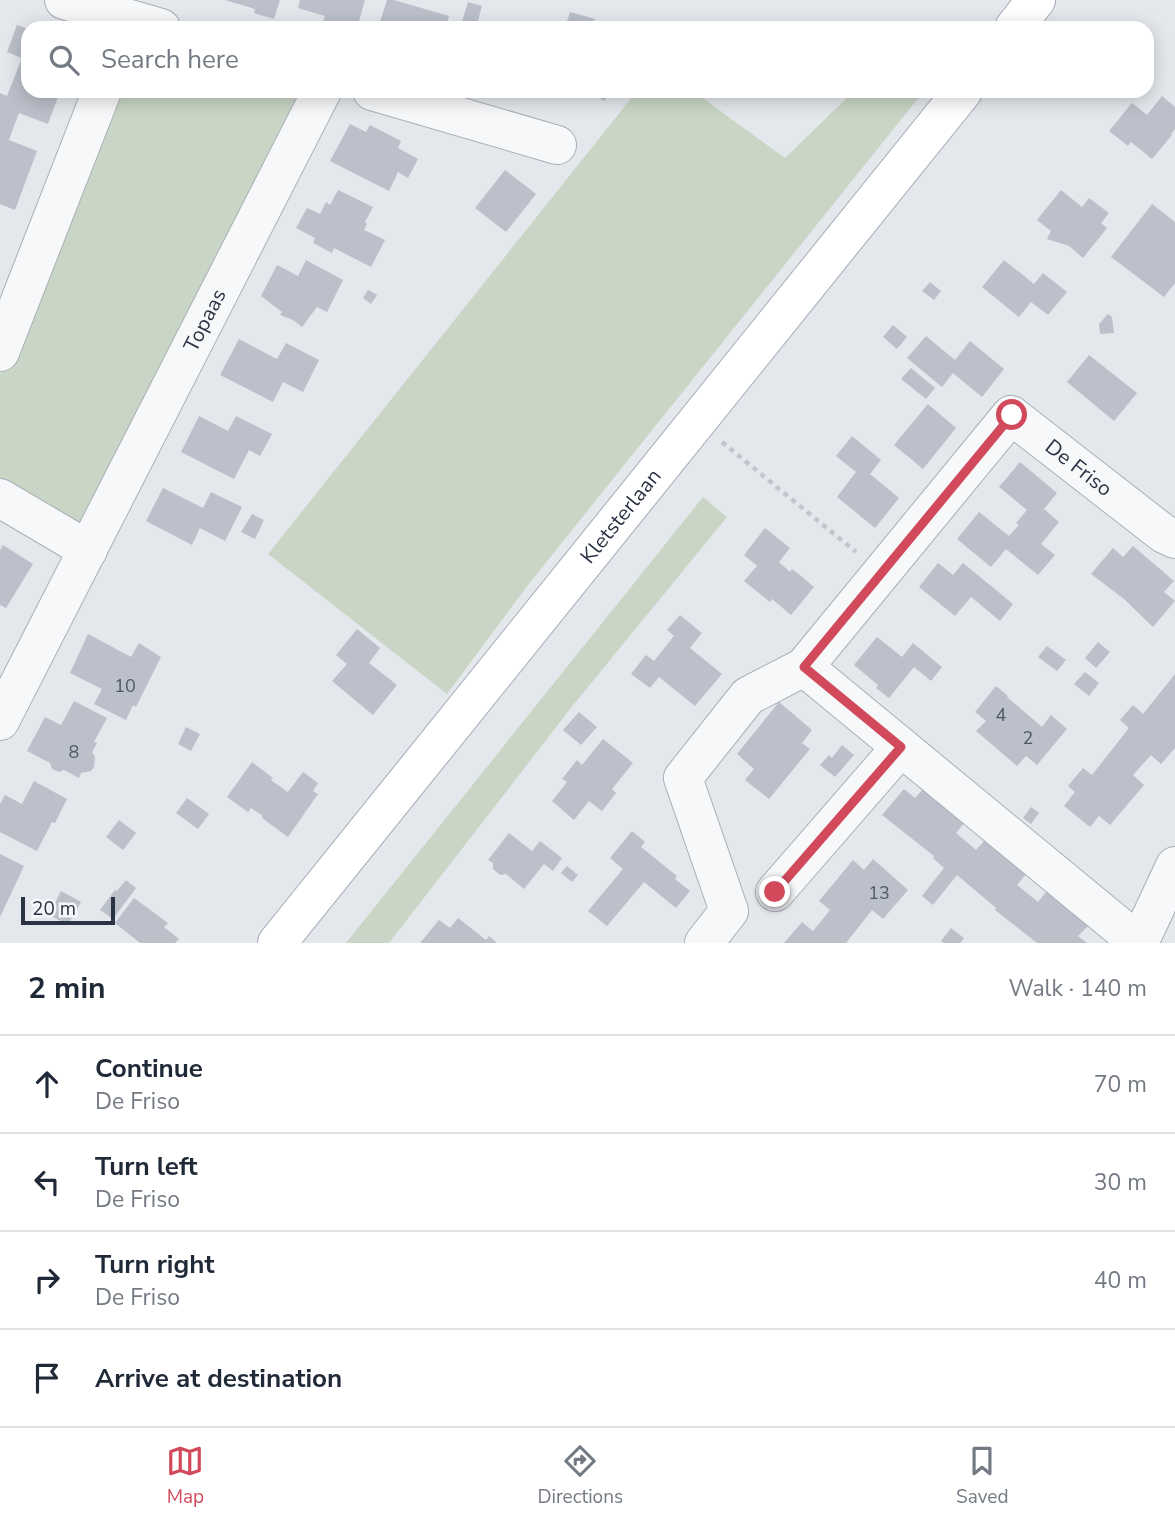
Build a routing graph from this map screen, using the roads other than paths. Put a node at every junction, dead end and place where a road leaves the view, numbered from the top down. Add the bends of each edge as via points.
1 (64, 0) edge
2 (1036, 0) edge
3 (139, 19) edge
4 (1020, 21) edge
5 (99, 98) edge
6 (318, 98) edge
7 (396, 98) edge
8 (957, 98) edge
9 (557, 145) dead end
10 (0, 352) edge
11 (0, 498) edge
12 (1175, 539) edge
13 (88, 550) junction
14 (804, 667) junction
15 (0, 721) edge
16 (901, 747) junction
17 (1175, 866) edge
18 (775, 892) dead end
19 (277, 943) edge
20 (704, 943) edge
21 (1139, 943) edge

1 - 3 street
2 - 4 main road
5 - 10 street
6 - 13 street, Topaas
7 - 9 street
8 - 19 main road, Kletsterlaan
11 - 13 street
12 - 14 street, De Friso via 1012,415
13 - 15 street, Topaas
14 - 16 street
14 - 20 street, De Friso via 748,696 684,778 729,911
16 - 18 street
16 - 21 street
17 - 21 street

